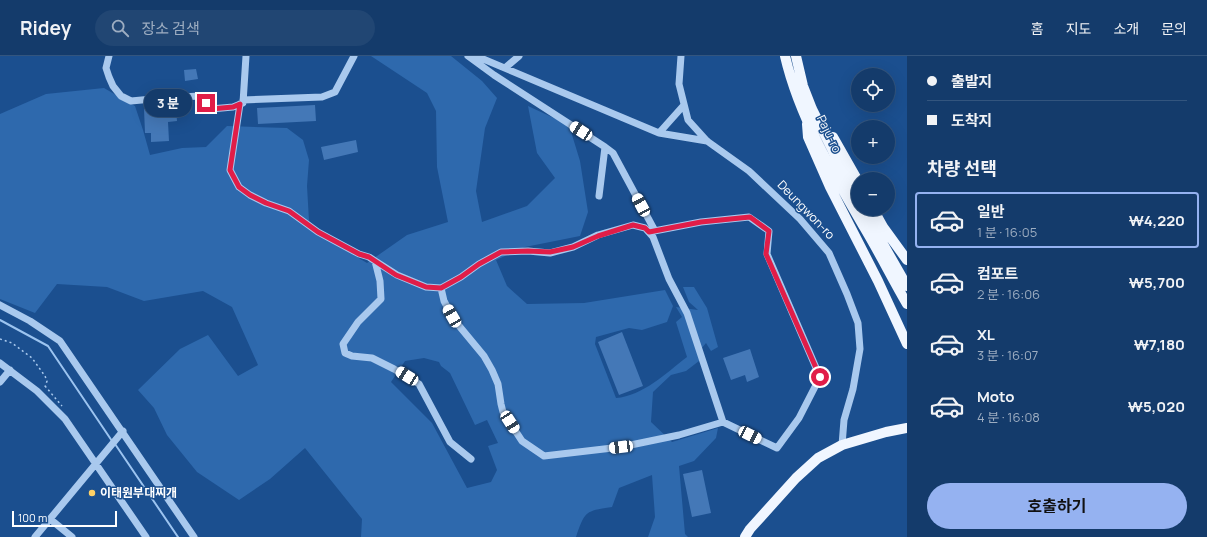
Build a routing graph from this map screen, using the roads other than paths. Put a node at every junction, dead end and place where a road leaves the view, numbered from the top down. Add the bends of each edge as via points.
1 (109, 56) edge
2 (246, 56) edge
3 (354, 56) edge
4 (468, 56) edge
5 (476, 56) edge
6 (519, 56) edge
7 (681, 56) edge
8 (785, 56) edge
9 (796, 56) edge
10 (505, 68) junction
11 (242, 102) junction
12 (684, 105) junction
13 (812, 109) junction
14 (807, 118) junction
15 (659, 133) junction
16 (707, 141) junction
17 (605, 146) junction
18 (853, 172) edge
19 (851, 188) edge
20 (599, 196) dead end
21 (867, 216) edge
22 (877, 216) edge
23 (652, 231) junction
24 (907, 260) edge
25 (375, 261) junction
26 (907, 286) edge
27 (441, 288) junction
28 (907, 304) edge
29 (0, 305) edge
30 (907, 344) edge
31 (0, 363) edge
32 (10, 370) junction
33 (0, 382) edge
34 (724, 422) junction
35 (907, 428) edge
36 (123, 431) junction
37 (842, 445) junction
38 (471, 459) dead end
39 (98, 460) junction
40 (50, 519) junction
41 (35, 537) edge
42 (72, 537) edge
43 (146, 537) edge
44 (194, 537) edge
45 (745, 537) edge

1 - 11 street via 106,68 108,77 121,96 131,101 200,96 211,109 233,107
2 - 11 street
3 - 11 street via 335,92 322,97
4 - 17 street
5 - 10 street
6 - 10 street
7 - 12 street, Deungwon-ro via 678,84
8 - 14 main road, Paju-ro via 797,99
9 - 13 main road, Paju-ro
10 - 15 street
11 - 25 street via 230,170 239,187 266,203 289,211 318,232
12 - 15 street
12 - 16 street, Deungwon-ro via 688,120
13 - 18 main road via 832,135
13 - 19 main road, Paju-ro
14 - 28 main road, Paju-ro via 839,185
14 - 30 main road via 808,137 830,188
15 - 16 street
16 - 37 street, Deungwon-ro via 749,171 800,219 829,253 858,323 860,349 854,389 844,420
17 - 20 street
17 - 23 street via 613,152
21 - 26 main road
22 - 24 main road
23 - 27 street via 633,225 573,247 550,252 501,252
23 - 34 street via 669,279 687,313
23 - 34 street via 750,217 769,231 766,254 820,377 799,418 777,448
25 - 27 street via 396,275 426,287
25 - 38 street via 381,299 358,322 343,344 345,353 372,358 419,384 450,442
27 - 34 street via 452,316 492,370 498,384 503,412 522,442 544,456 621,447 679,435
29 - 36 street via 60,341
31 - 32 street
32 - 33 street
32 - 39 street via 37,391 65,419
35 - 37 main road
36 - 39 street
36 - 44 street
37 - 45 main road via 818,458 791,484
39 - 40 street
39 - 43 street
40 - 41 street
40 - 42 street

